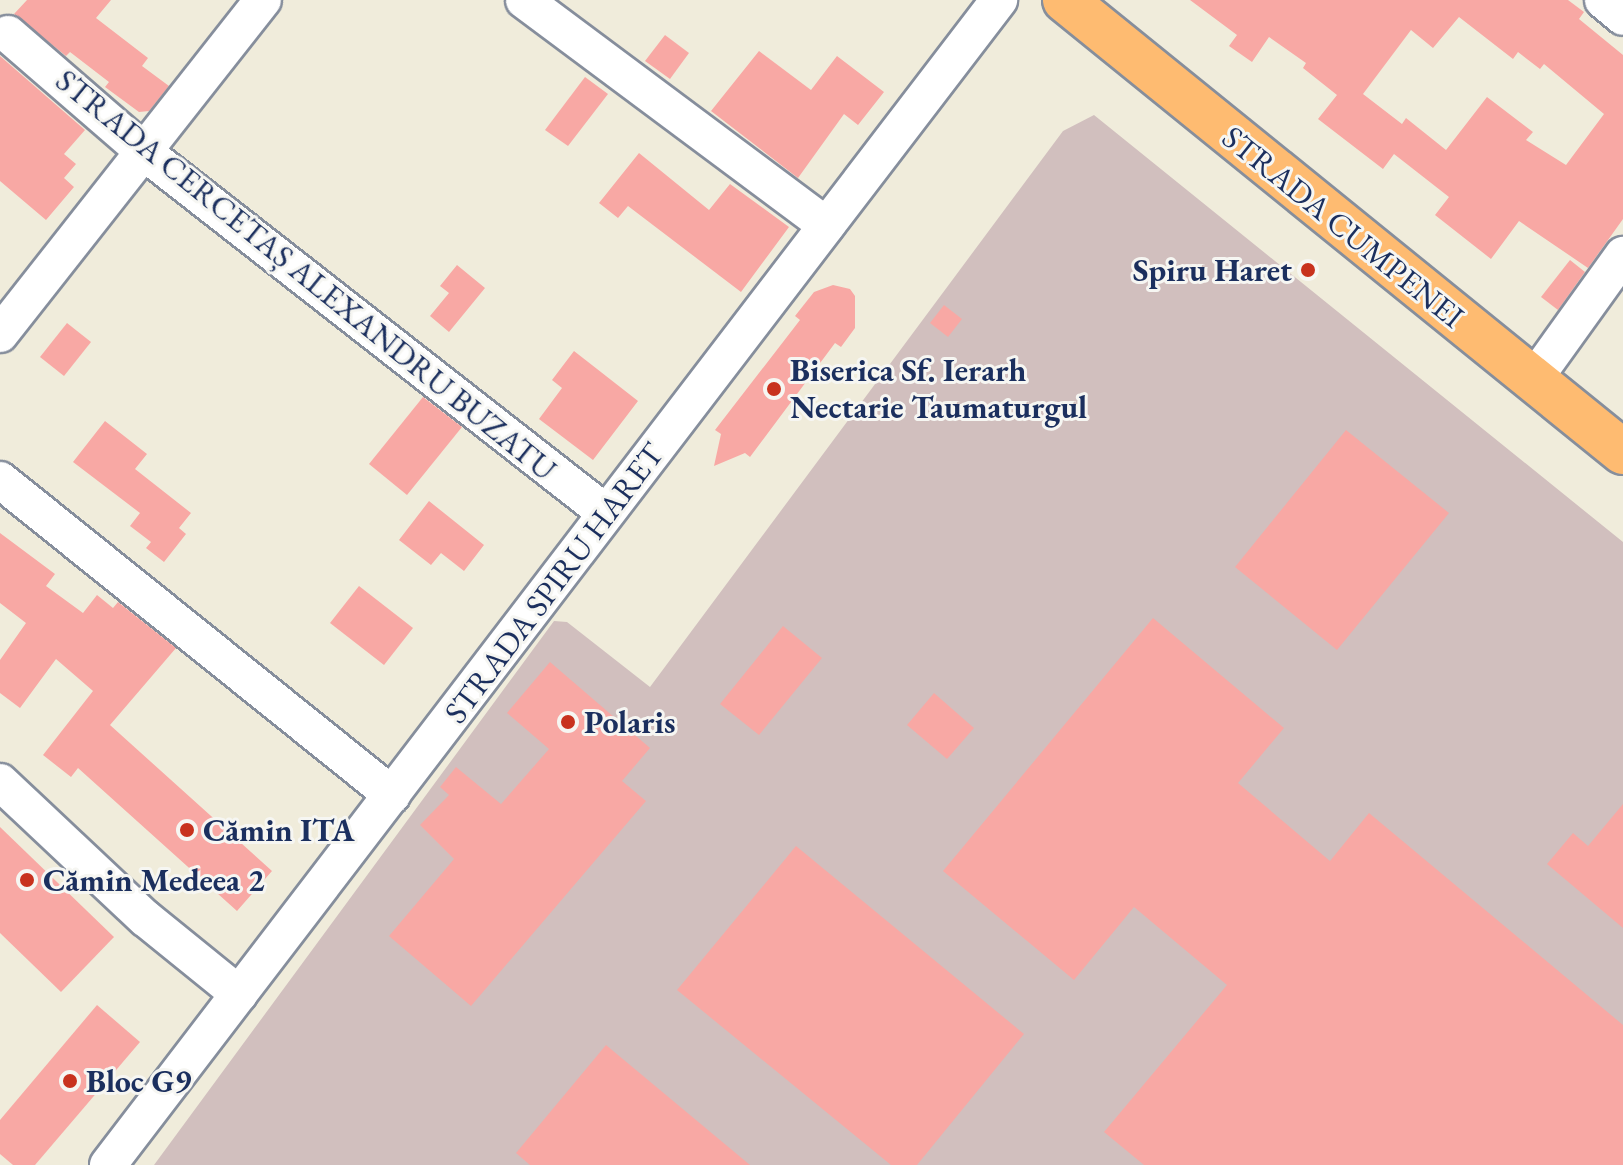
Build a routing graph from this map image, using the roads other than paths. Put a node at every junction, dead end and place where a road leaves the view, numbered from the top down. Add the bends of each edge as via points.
1 (263, 0) edge
2 (524, 0) edge
3 (999, 0) edge
4 (1065, 0) edge
5 (1603, 0) edge
6 (1623, 17) edge
7 (8, 34) dead end
8 (144, 152) junction
9 (826, 225) junction
10 (1623, 255) edge
11 (0, 334) edge
12 (1534, 379) junction
13 (1623, 452) edge
14 (0, 480) edge
15 (606, 513) junction
16 (0, 782) edge
17 (392, 795) junction
18 (239, 994) junction
19 (108, 1165) edge

1 - 8 street
2 - 9 street
3 - 9 street, STRADA SPIRU HARET
4 - 12 main road, STRADA CUMPENEI
5 - 6 street
7 - 8 street, STRADA CERCETAȘ ALEXANDRU BUZATU
8 - 11 street
8 - 15 street, STRADA CERCETAȘ ALEXANDRU BUZATU
9 - 15 street, STRADA SPIRU HARET
10 - 12 street
12 - 13 main road, STRADA CUMPENEI
14 - 17 street
15 - 17 street, STRADA SPIRU HARET
16 - 18 street via 145,918
17 - 18 street, STRADA SPIRU HARET
18 - 19 street, STRADA SPIRU HARET

